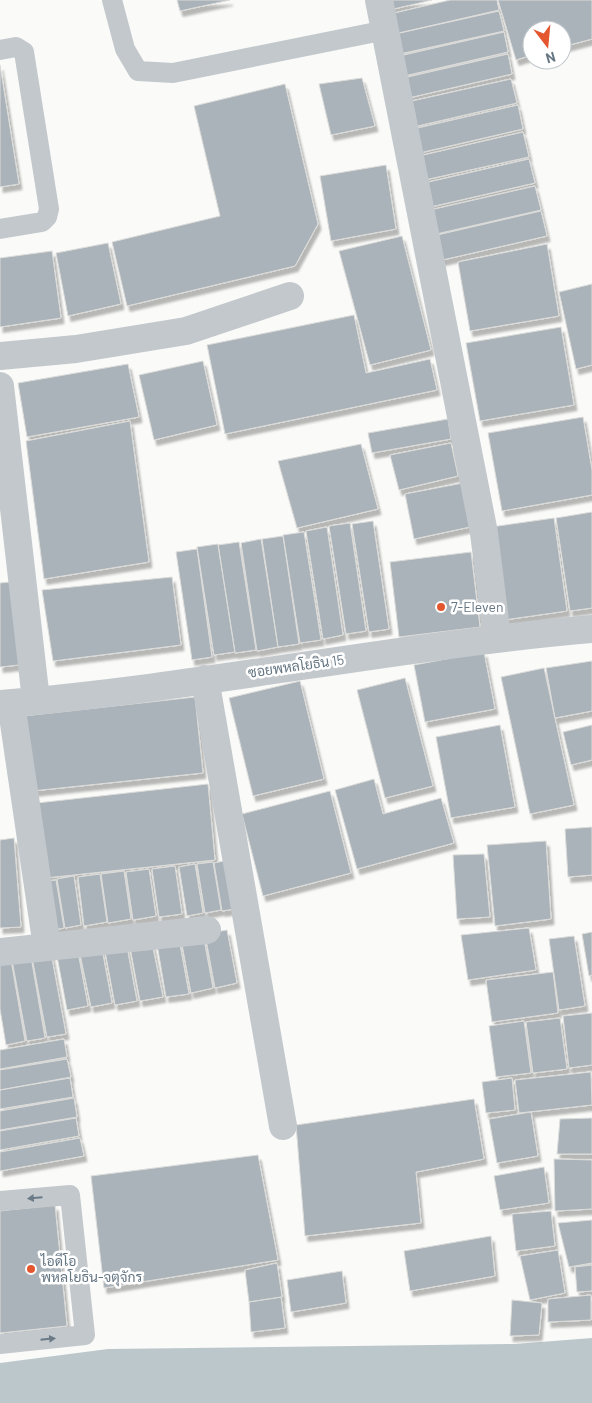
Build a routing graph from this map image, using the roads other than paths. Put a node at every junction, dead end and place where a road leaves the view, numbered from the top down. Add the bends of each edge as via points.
1 (112, 0) edge
2 (379, 0) edge
3 (386, 30) junction
4 (0, 50) edge
5 (0, 229) edge
6 (290, 296) dead end
7 (0, 356) edge
8 (0, 386) edge
9 (10, 564) edge
10 (592, 629) edge
11 (497, 637) junction
12 (205, 679) junction
13 (15, 702) edge
14 (207, 930) dead end
15 (47, 947) junction
16 (0, 952) edge
17 (283, 1126) dead end
18 (0, 1202) edge
19 (0, 1344) edge

1 - 3 lane via 125,49 138,71 173,74
2 - 3 street
3 - 11 street via 484,534
4 - 5 lane via 16,47 24,52 49,209 42,222
6 - 7 street via 186,331 76,350
8 - 9 street
9 - 13 street
10 - 11 street, ซอยพหลโยธิน 15
11 - 12 street, ซอยพหลโยธิน 15
12 - 13 street, ซอยพหลโยธิน 15
12 - 17 street
13 - 15 street
14 - 15 street
15 - 16 street
19 -> 18 lane via 85,1335 70,1195

